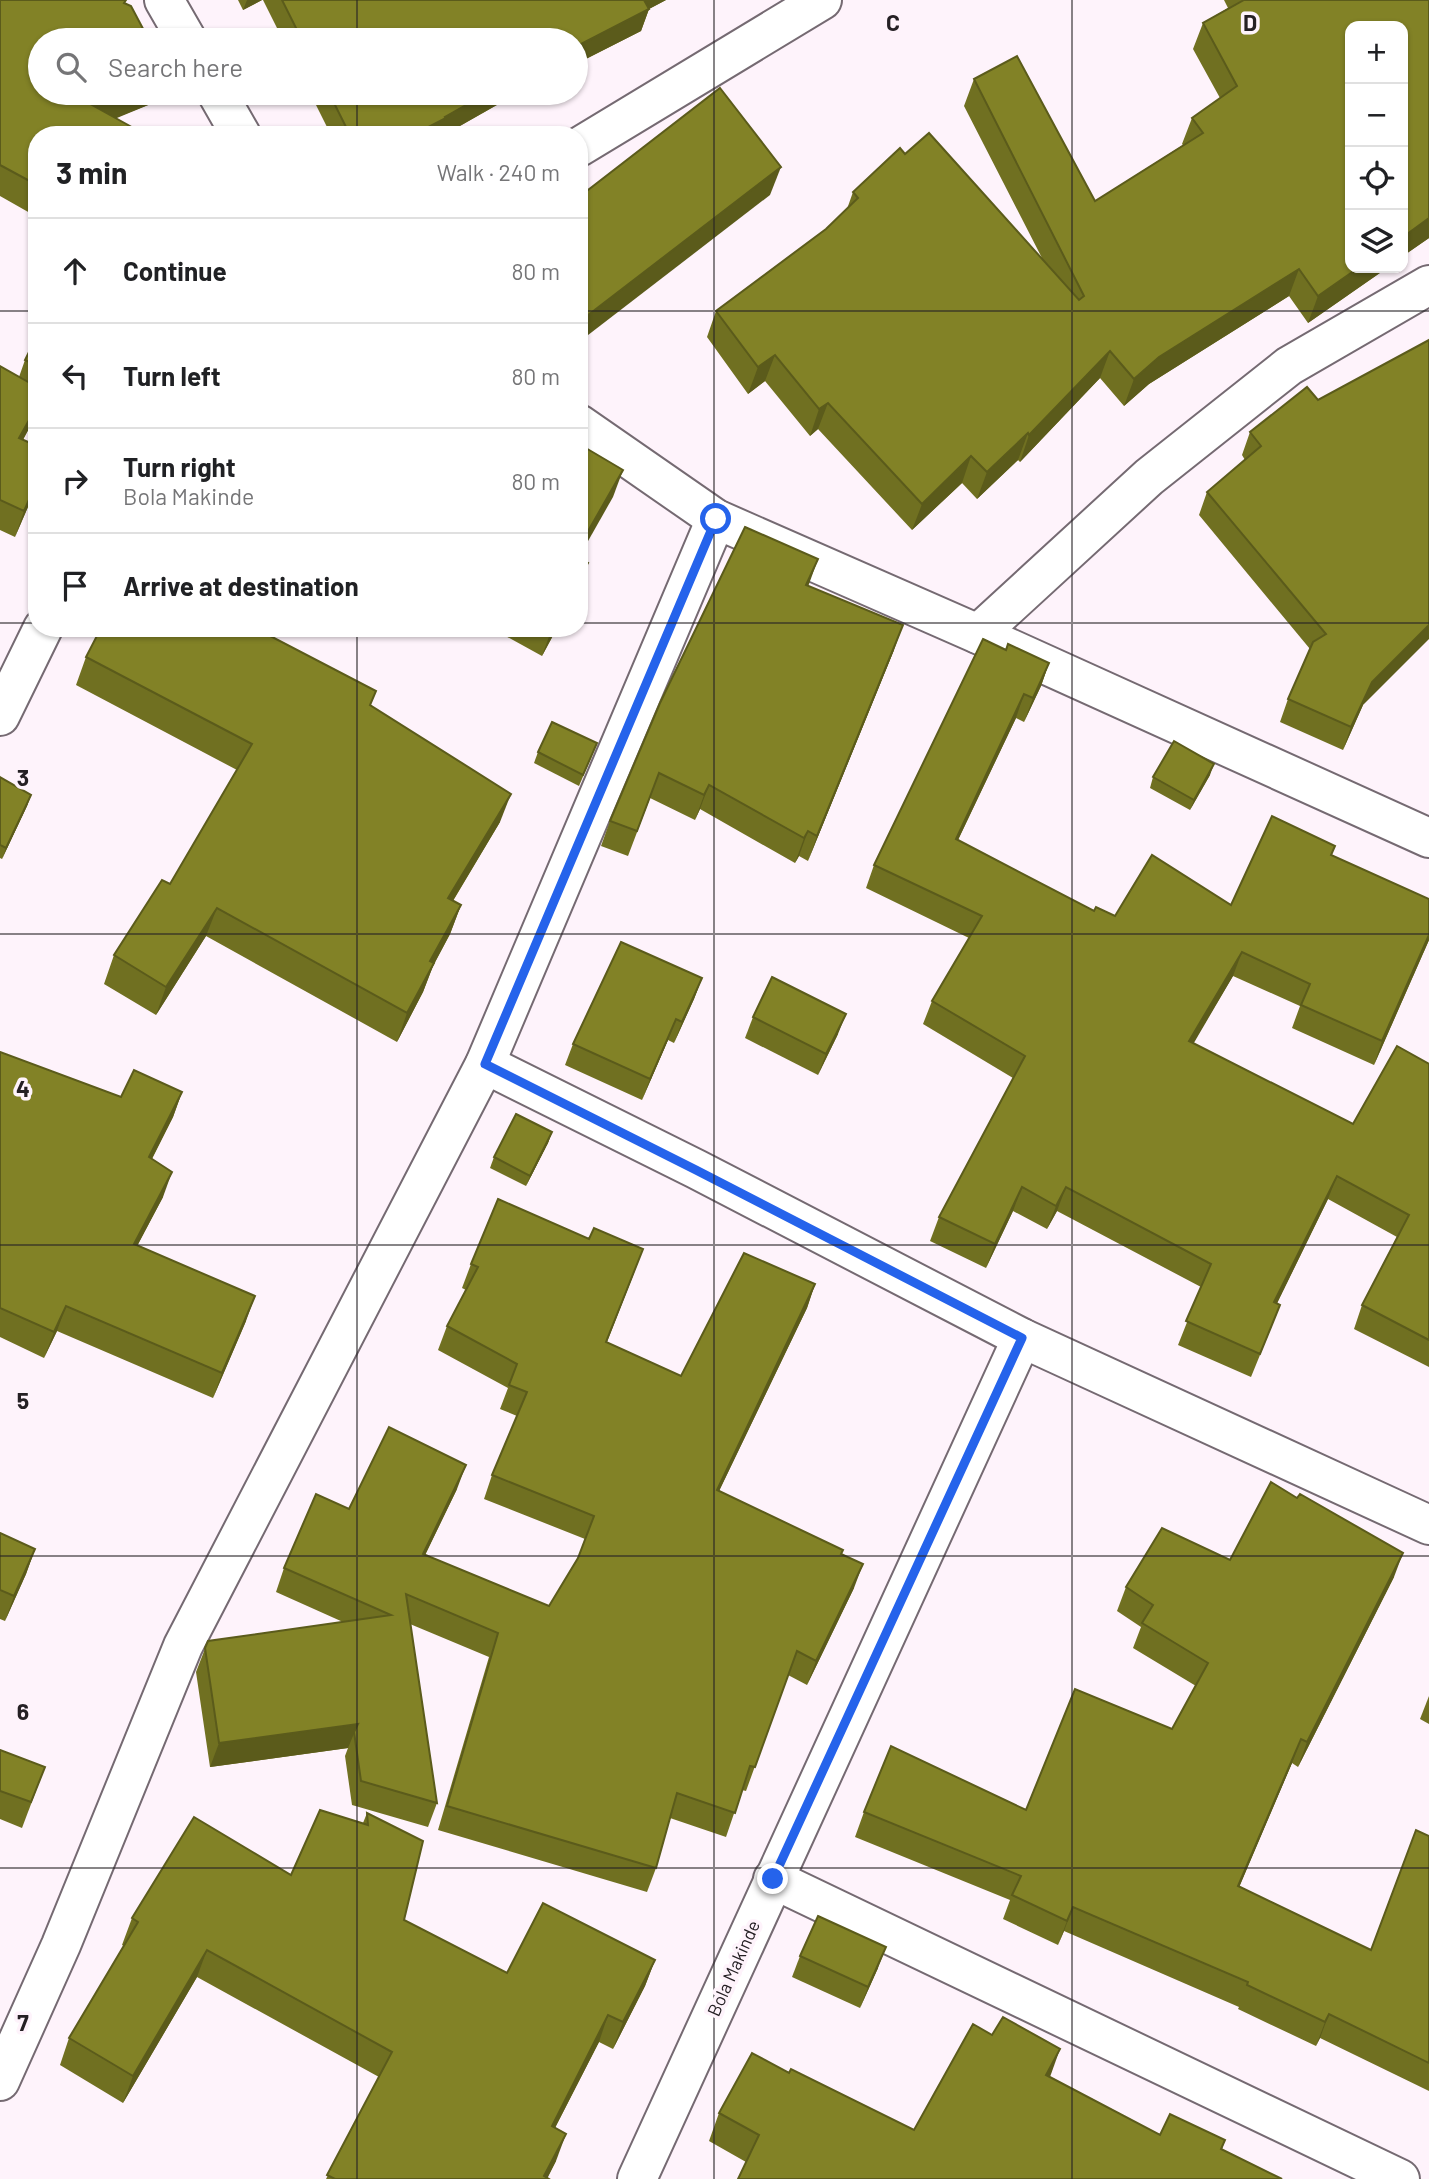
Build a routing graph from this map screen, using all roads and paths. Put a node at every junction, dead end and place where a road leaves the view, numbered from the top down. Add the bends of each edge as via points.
1 (164, 0) edge
2 (822, 0) edge
3 (180, 28) edge
4 (224, 105) edge
5 (236, 126) edge
6 (588, 142) edge
7 (1429, 285) edge
8 (588, 430) edge
9 (716, 519) junction
10 (978, 634) junction
11 (39, 637) edge
12 (0, 716) edge
13 (1429, 838) edge
14 (485, 1064) junction
15 (1022, 1338) junction
16 (1429, 1525) edge
17 (773, 1879) junction
18 (0, 2081) edge
19 (637, 2179) edge
20 (1400, 2179) edge

1 - 3 street
2 - 6 street
4 - 5 street
7 - 10 street via 1289,366 1149,477
8 - 9 street
9 - 10 street
9 - 14 street
10 - 13 street
11 - 12 street
14 - 15 street
14 - 18 street via 183,1646
15 - 16 street
15 - 17 street, Bola Makinde
17 - 19 street, Bola Makinde
17 - 20 street

